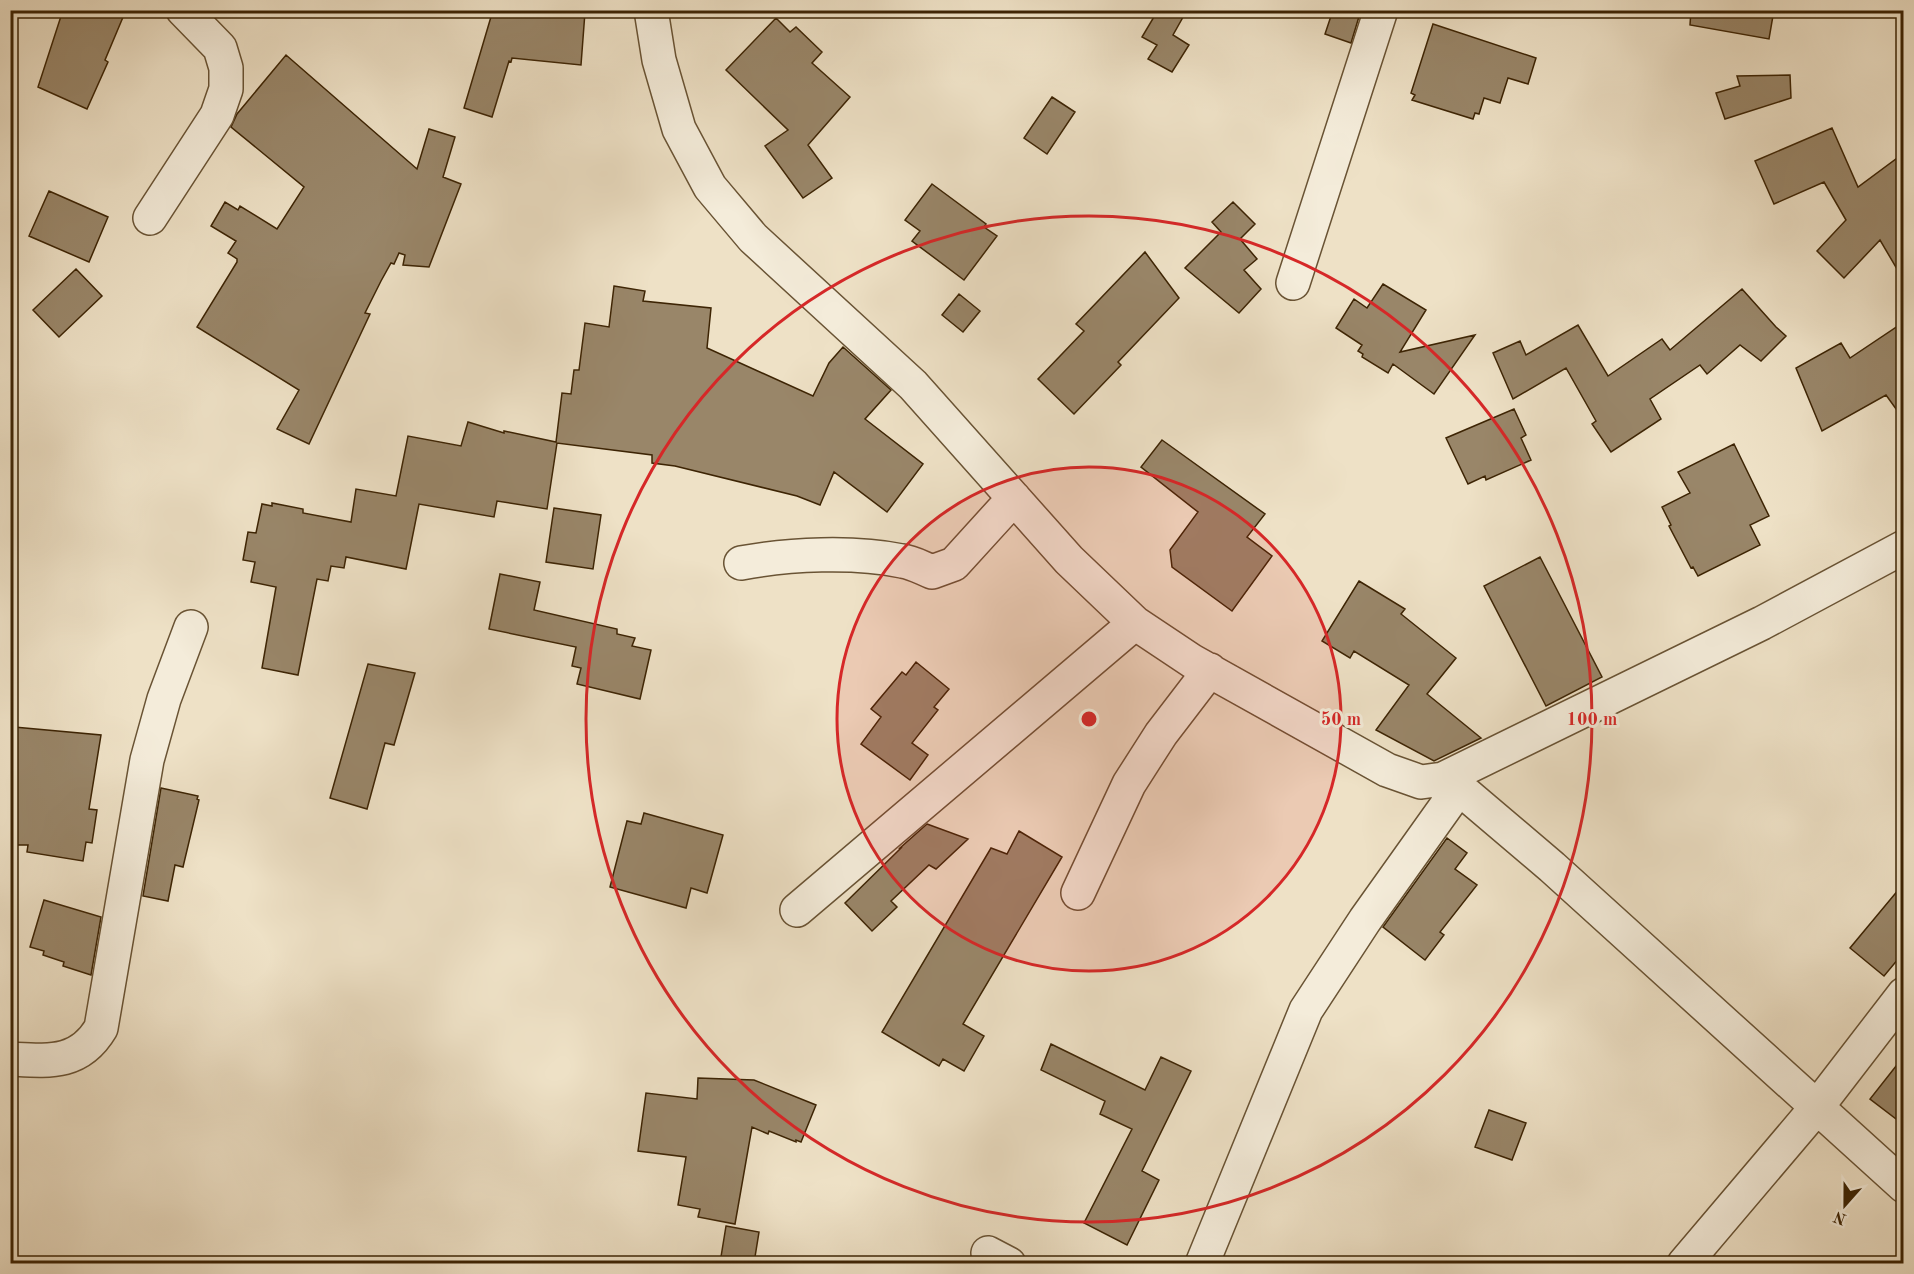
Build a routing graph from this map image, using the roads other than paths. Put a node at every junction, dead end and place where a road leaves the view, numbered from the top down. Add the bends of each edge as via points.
1 (183, 10) edge
2 (651, 10) edge
3 (1381, 10) edge
4 (150, 218) dead end
5 (1293, 283) dead end
6 (1014, 498) junction
7 (1904, 547) edge
8 (741, 563) dead end
9 (1135, 622) junction
10 (190, 627) dead end
11 (1210, 670) junction
12 (1451, 784) junction
13 (1078, 893) dead end
14 (797, 910) dead end
15 (1904, 994) edge
16 (10, 1059) edge
17 (1817, 1107) junction
18 (1904, 1186) edge
19 (1202, 1263) edge
20 (1684, 1263) edge

1 - 4 street via 220,48 226,68 226,89 217,115
2 - 6 street via 659,60 679,129 710,187 753,238 913,385
3 - 5 street
6 - 8 street via 954,564 932,572 904,561 860,555 771,557
6 - 9 street via 1069,560
7 - 12 street
9 - 11 street
9 - 14 street
10 - 16 street via 147,760 101,1028 92,1043 77,1053 52,1061
11 - 12 street via 1387,770 1420,782
11 - 13 street via 1129,784
12 - 17 street via 1552,867
12 - 19 street via 1306,1010
15 - 17 street
17 - 18 street
17 - 20 street

